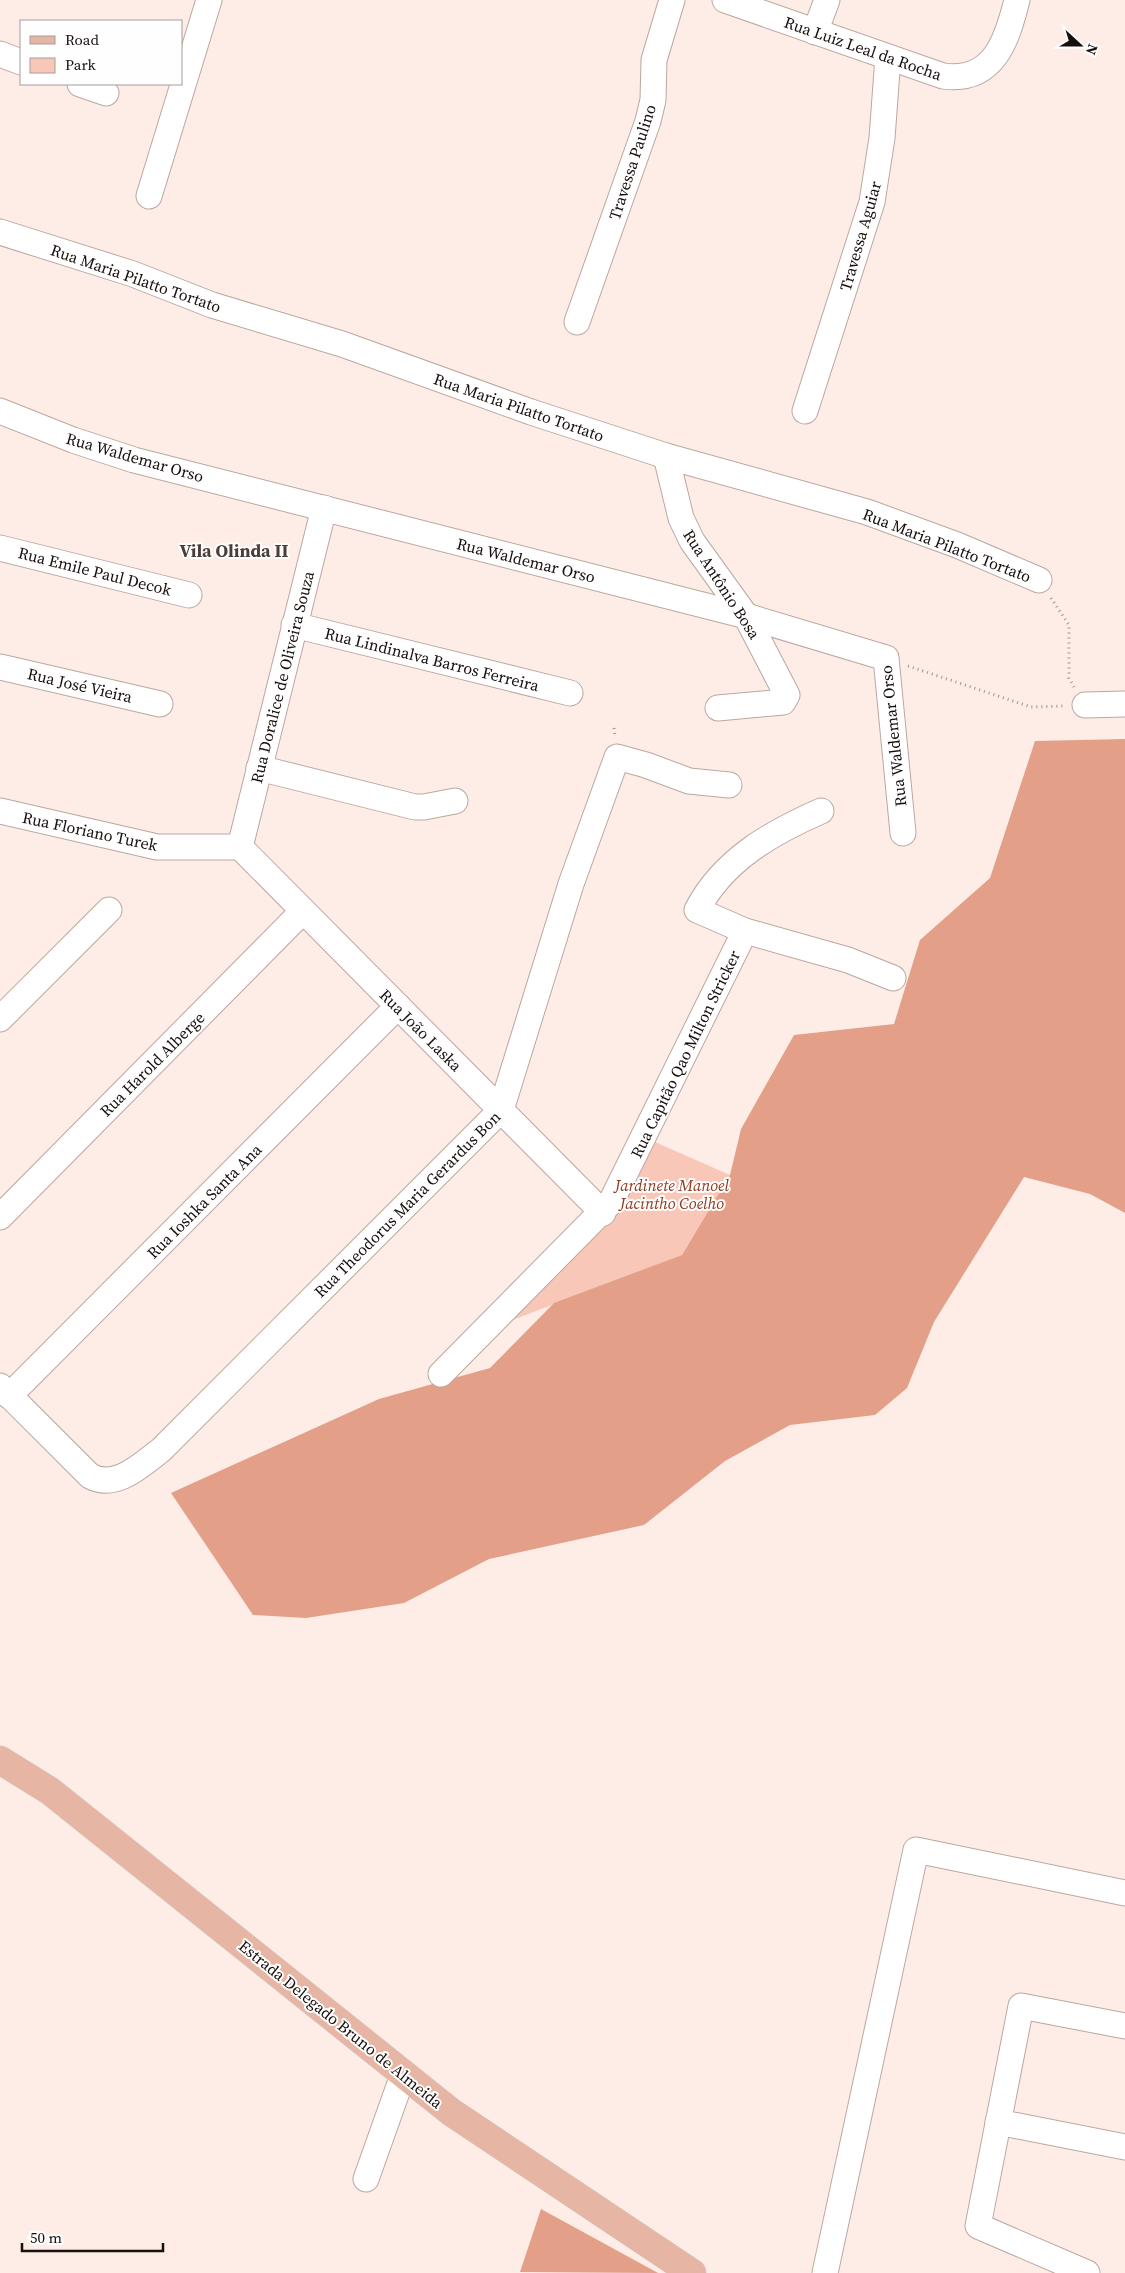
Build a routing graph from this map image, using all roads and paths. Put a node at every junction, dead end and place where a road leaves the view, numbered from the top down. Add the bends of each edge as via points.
1 (209, 0) edge
2 (672, 0) edge
3 (725, 0) edge
4 (827, 0) edge
5 (1017, 0) edge
6 (815, 32) junction
7 (0, 54) edge
8 (888, 57) junction
9 (20, 62) edge
10 (83, 85) edge
11 (106, 94) dead end
12 (149, 196) dead end
13 (0, 232) edge
14 (577, 322) dead end
15 (0, 411) edge
16 (805, 411) dead end
17 (666, 456) junction
18 (324, 508) junction
19 (0, 548) edge
20 (1039, 580) joint
21 (189, 595) dead end
22 (746, 616) junction
23 (294, 625) junction
24 (886, 658) junction
25 (0, 667) edge
26 (1069, 678) dead end
27 (570, 693) dead end
28 (160, 704) dead end
29 (1125, 704) edge
30 (1085, 705) joint
31 (718, 708) dead end
32 (259, 768) junction
33 (728, 785) dead end
34 (456, 801) dead end
35 (0, 811) edge
36 (821, 811) dead end
37 (903, 833) dead end
38 (240, 847) junction
39 (109, 910) dead end
40 (303, 911) junction
41 (745, 931) junction
42 (893, 978) dead end
43 (398, 1006) junction
44 (0, 1019) edge
45 (501, 1110) junction
46 (603, 1213) junction
47 (0, 1217) edge
48 (441, 1374) dead end
49 (5, 1391) edge
50 (0, 1760) edge
51 (1125, 1893) edge
52 (1125, 2026) edge
53 (403, 2075) junction
54 (998, 2122) junction
55 (1125, 2147) edge
56 (366, 2179) dead end
57 (692, 2273) edge
58 (825, 2273) edge
59 (1087, 2273) edge

1 - 12 street
2 - 14 street, Travessa Paulino via 654,60 653,100 648,121
3 - 6 street, Rua Luiz Leal da Rocha
4 - 6 street
5 - 8 street, Rua Luiz Leal da Rocha via 1006,38 997,55 972,75 943,76
6 - 8 street, Rua Luiz Leal da Rocha
7 - 9 street
8 - 16 street, Travessa Aguiar via 882,138 872,202
10 - 11 street
13 - 17 street, Rua Maria Pilatto Tortato via 133,274 220,308 342,344
15 - 18 street, Rua Waldemar Orso via 107,452
17 - 20 street, Rua Maria Pilatto Tortato via 867,512
17 - 22 street, Rua Antônio Bosa via 688,534
18 - 22 street, Rua Waldemar Orso
18 - 23 street, Rua Doralice de Oliveira Souza
19 - 21 street, Rua Emile Paul Decok
20 - 26 path via 1069,625
22 - 24 street, Rua Waldemar Orso
22 - 31 street, Rua Antônio Bosa via 787,695 786,699 783,702
23 - 27 street, Rua Lindinalva Barros Ferreira
23 - 32 street, Rua Doralice de Oliveira Souza
24 - 30 path via 1031,707
24 - 37 street, Rua Waldemar Orso
25 - 28 street, Rua José Vieira
29 - 30 street
32 - 34 street via 415,807
32 - 38 street, Rua Doralice de Oliveira Souza
33 - 45 street, Rua Theodorus Maria Gerardus Bon via 689,781 617,757 571,884
35 - 38 street, Rua Floriano Turek via 156,847
36 - 41 street via 794,823 747,853 708,890 697,910
38 - 40 street, Rua João Laska
39 - 44 street
40 - 43 street, Rua João Laska
40 - 47 street, Rua Harold Alberge
41 - 42 street via 848,960
41 - 46 street, Rua Capitão Qao Milton Stricker via 616,1194
43 - 45 street, Rua João Laska
43 - 49 street, Rua Ioshka Santa Ana
45 - 46 street, Rua João Laska
45 - 49 street, Rua Theodorus Maria Gerardus Bon via 178,1434 133,1471 108,1482 98,1481
46 - 48 street, Rua Capitão Qao Milton Stricker
50 - 53 main road, Estrada Delegado Bruno de Almeida via 50,1790
51 - 58 street via 916,1850
52 - 54 street via 1021,2006
53 - 56 street
53 - 57 main road, Estrada Delegado Bruno de Almeida via 494,2142
54 - 55 street
54 - 59 street via 978,2226

